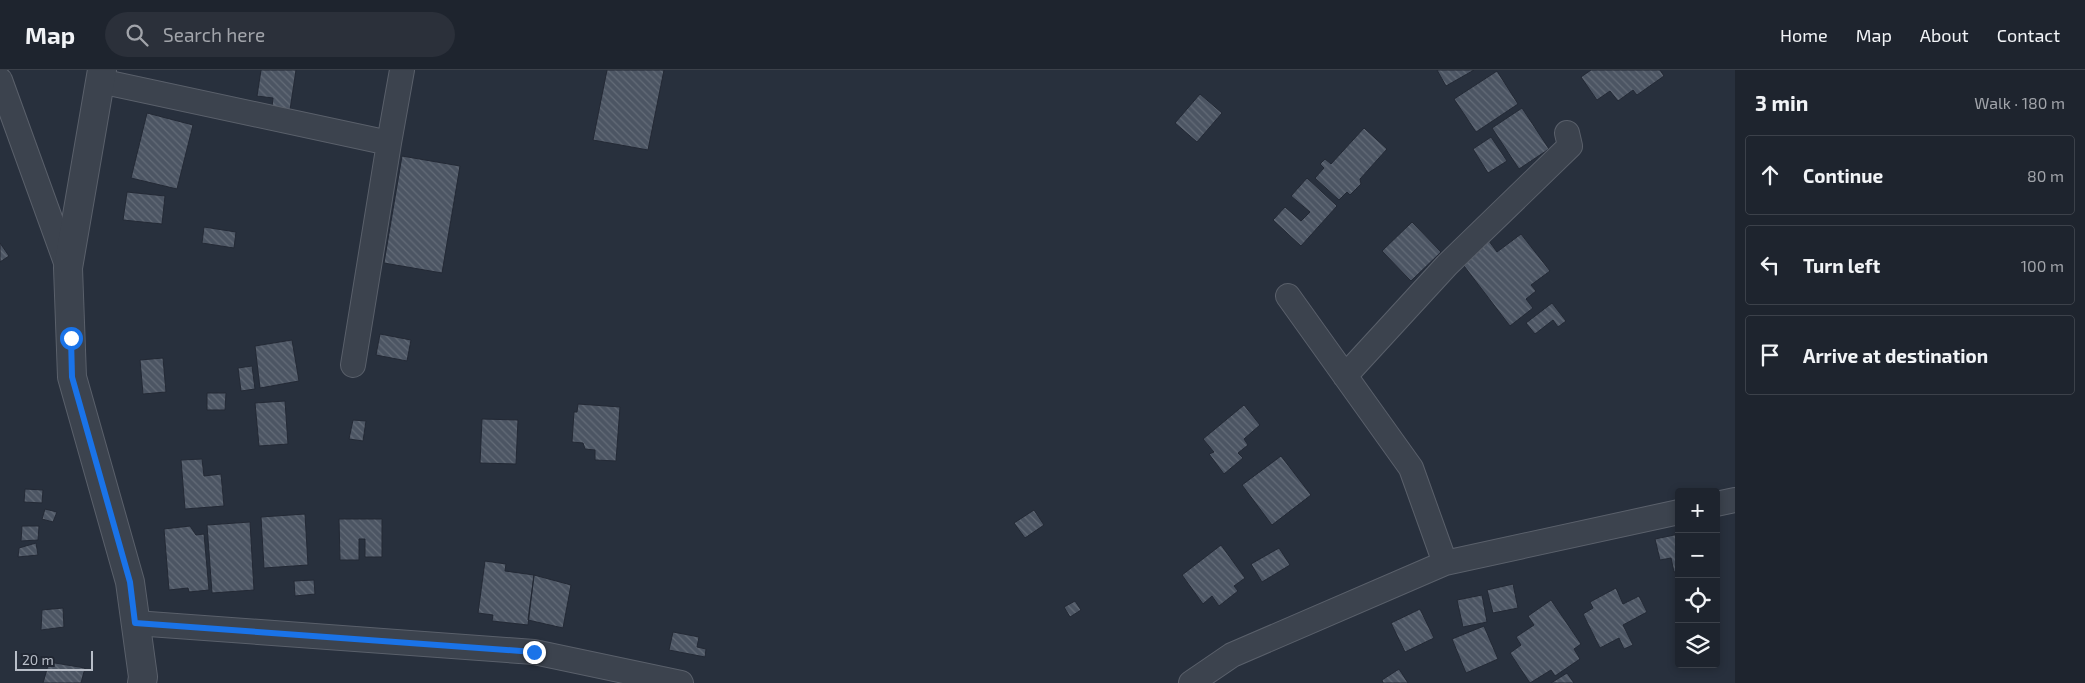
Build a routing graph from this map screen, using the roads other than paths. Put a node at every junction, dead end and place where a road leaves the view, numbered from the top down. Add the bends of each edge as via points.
1 (402, 70) edge
2 (101, 75) edge
3 (0, 83) edge
4 (1567, 133) dead end
5 (388, 143) junction
6 (68, 268) junction
7 (1288, 296) dead end
8 (353, 365) dead end
9 (1345, 376) junction
10 (1735, 500) edge
11 (1720, 503) edge
12 (1675, 513) edge
13 (1445, 563) junction
14 (135, 623) junction
15 (142, 683) edge
16 (680, 683) edge
17 (1190, 683) edge

1 - 5 street
2 - 5 street
2 - 6 street
3 - 6 street
4 - 9 street via 1570,146 1447,265
5 - 8 street
6 - 14 street via 72,377 130,582
7 - 9 street
9 - 13 street via 1410,468
10 - 11 street
12 - 13 street
13 - 17 street via 1232,655
14 - 15 street
14 - 16 street via 534,652

